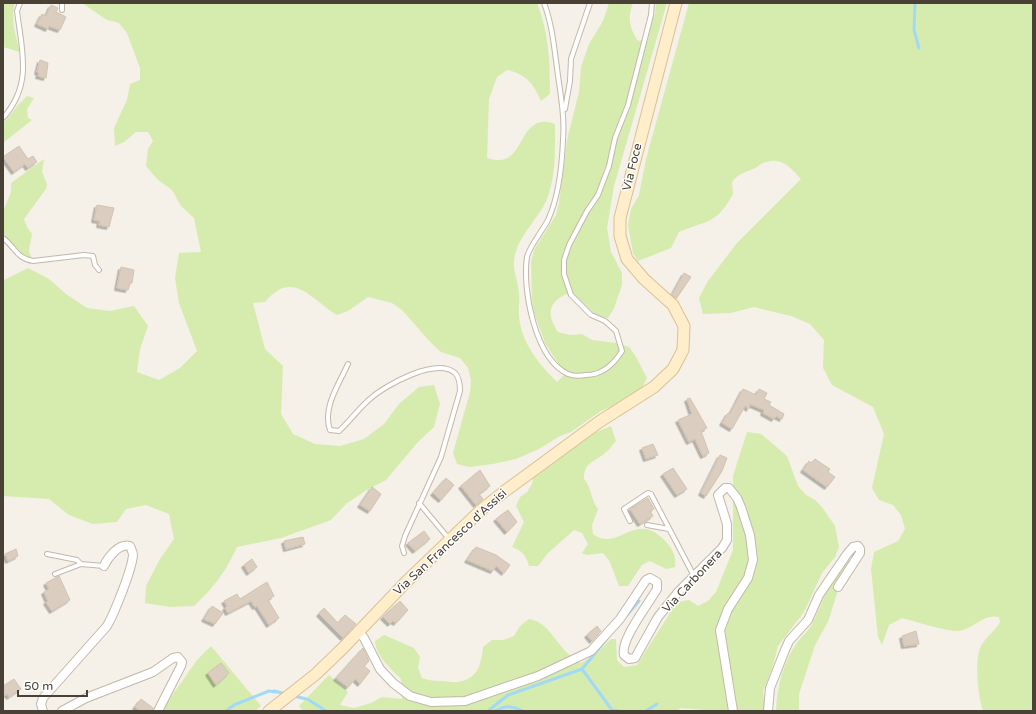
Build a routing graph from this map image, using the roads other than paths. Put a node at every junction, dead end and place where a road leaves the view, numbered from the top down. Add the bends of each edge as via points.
1 (20, 3) edge
2 (62, 3) edge
3 (544, 3) edge
4 (590, 3) edge
5 (652, 3) edge
6 (676, 3) edge
7 (62, 10) dead end
8 (564, 113) junction
9 (3, 118) edge
10 (3, 238) edge
11 (99, 270) dead end
12 (678, 312) joint
13 (348, 364) dead end
14 (419, 503) junction
15 (630, 521) dead end
16 (647, 525) dead end
17 (669, 529) junction
18 (450, 540) junction
19 (404, 553) dead end
20 (47, 554) dead end
21 (81, 564) junction
22 (104, 566) joint
23 (55, 574) dead end
24 (694, 576) junction
25 (838, 587) dead end
26 (359, 632) junction
27 (275, 709) edge
28 (36, 711) edge
29 (43, 711) edge
30 (62, 711) edge
31 (158, 711) edge
32 (734, 711) edge
33 (768, 711) edge

1 - 9 lane via 17,11 24,72 16,99
2 - 7 lane
3 - 8 lane via 553,34
4 - 8 lane via 571,59
5 - 8 lane via 628,105 609,166 598,195 569,244 564,260 564,274 571,294 591,315 605,321 616,331 620,341 622,351 614,363 590,375 568,374 559,368 547,353 533,321 525,287 528,254 554,206 564,141
6 - 12 main road, Via Foce via 624,200 620,236 627,259 635,270
10 - 11 lane via 20,257 34,262 93,256
12 - 18 main road, Via San Francesco d'Assisi via 684,326 683,350 673,369 664,379 505,490
13 - 14 lane via 327,414 330,430 339,431 372,397 393,382 430,369 445,368 456,374 460,391 454,415 441,457
14 - 18 lane
14 - 19 lane via 402,546
15 - 17 lane via 624,509 648,493 651,494
16 - 17 lane
17 - 24 lane
18 - 26 main road, Via San Francesco d'Assisi
20 - 21 lane via 77,560
21 - 22 lane
21 - 23 lane
22 - 29 street via 121,547 130,546 133,555 114,614 107,626 44,698 41,704
24 - 26 street, Via Carbonera via 658,617 635,658 629,659 624,655 624,648 657,589 657,582 650,578 644,581 620,619 591,651 531,679 465,701 431,702 410,696 380,669
24 - 32 street, Via Carbonera via 727,540 726,524 718,495 725,488 729,488 741,507 750,535 753,560 748,578 728,609 720,630
25 - 33 street via 860,553 858,546 847,554 819,595 808,620 785,650 770,688
26 - 27 main road, Via San Francesco d'Assisi
28 - 29 lane
30 - 31 street via 86,698 153,672 176,657 182,664

